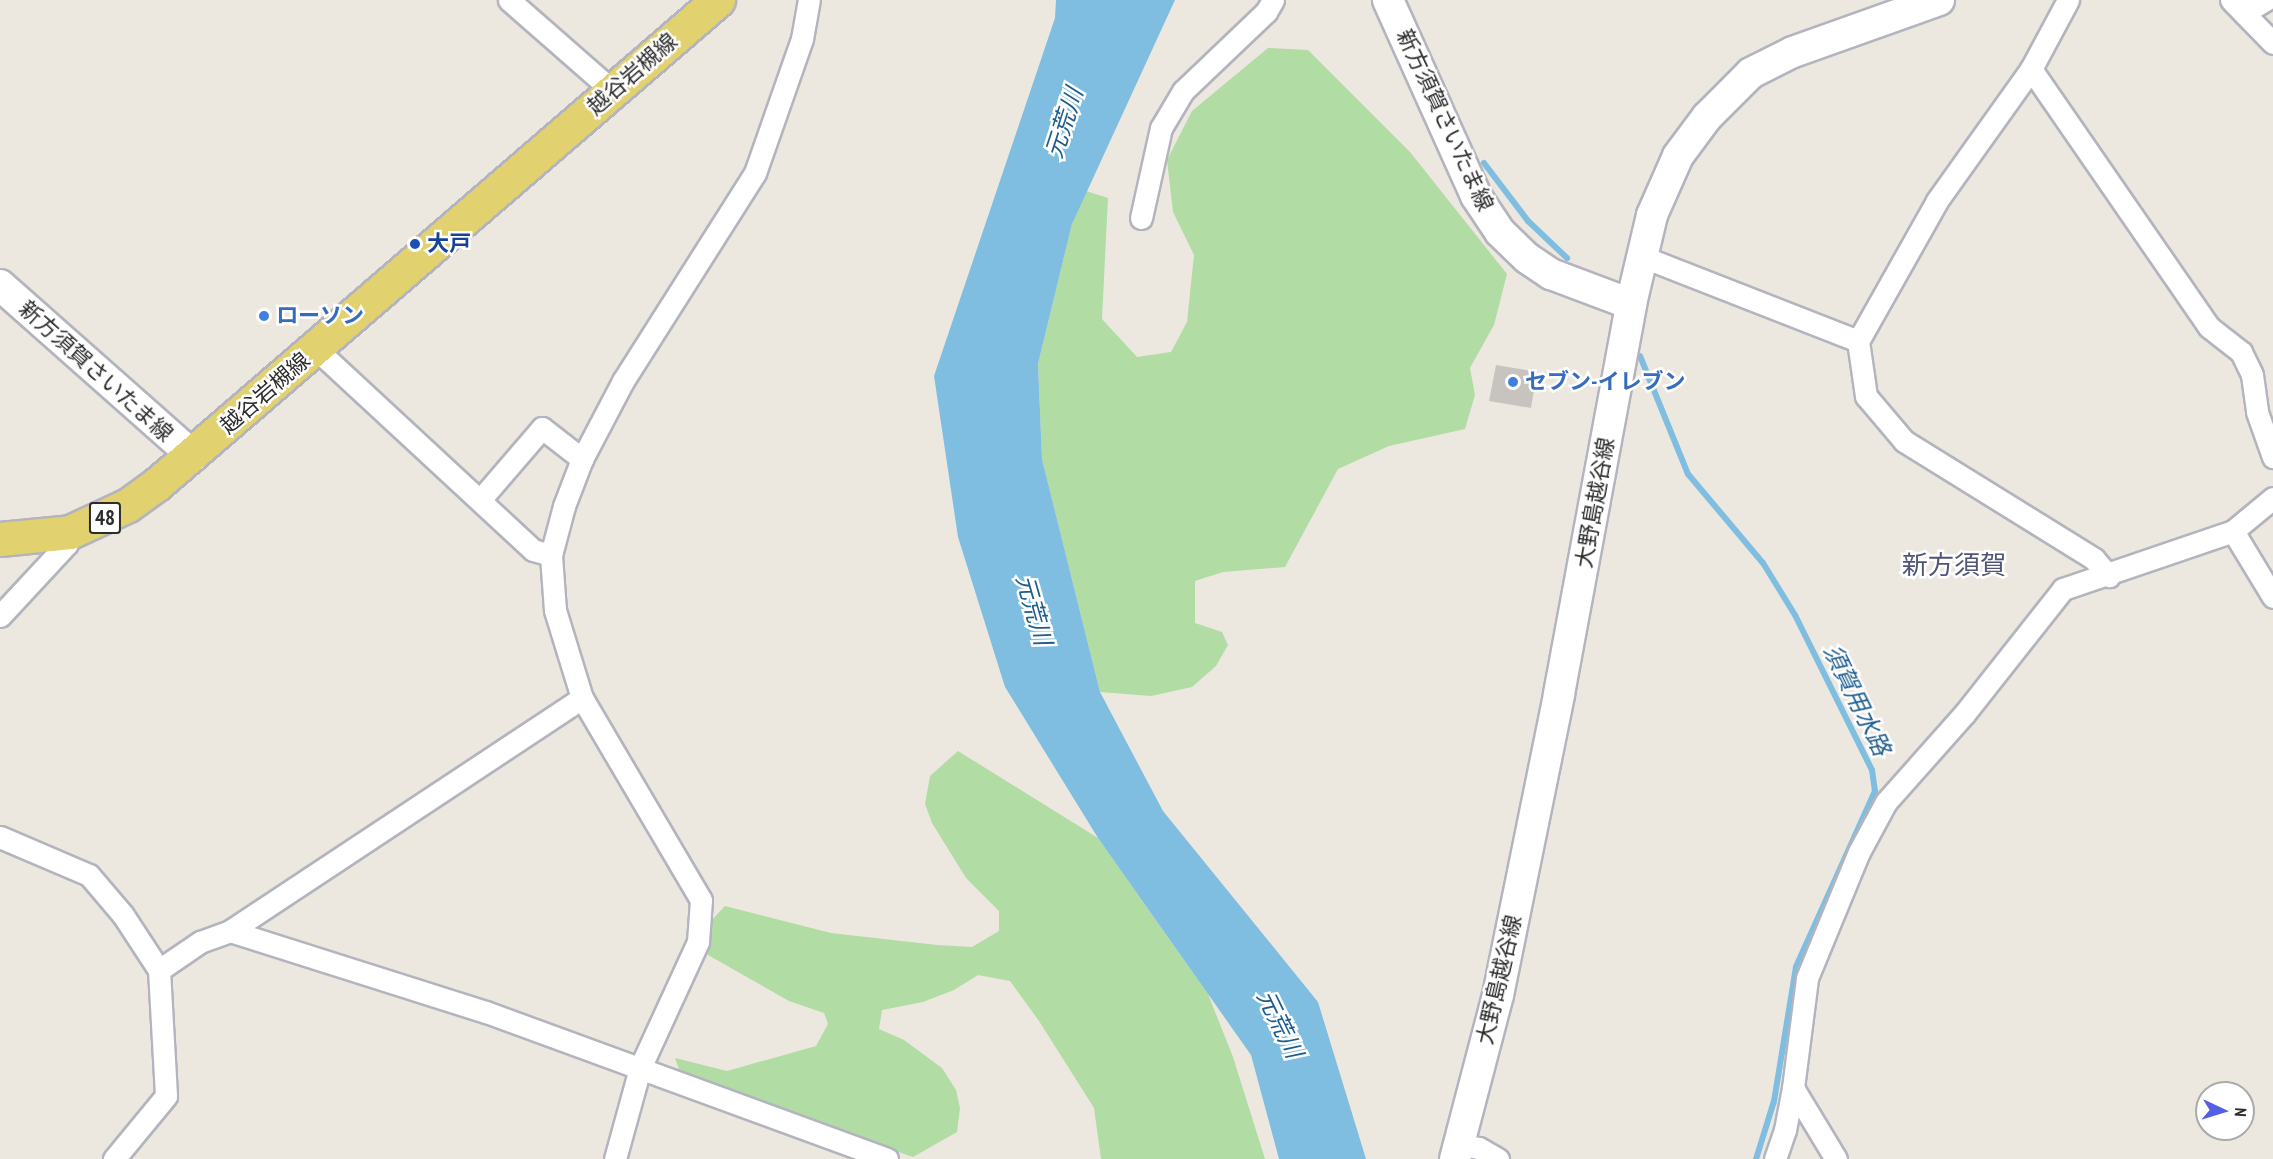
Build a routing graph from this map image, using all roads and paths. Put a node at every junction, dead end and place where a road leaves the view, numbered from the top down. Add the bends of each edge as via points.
1 (509, 0) edge
2 (718, 0) edge
3 (808, 0) edge
4 (1273, 0) edge
5 (1388, 0) edge
6 (1939, 0) edge
7 (2067, 0) edge
8 (2266, 0) edge
9 (2238, 7) edge
10 (2273, 44) edge
11 (2031, 69) junction
12 (613, 91) junction
13 (1141, 218) dead end
14 (1641, 256) junction
15 (0, 285) edge
16 (1631, 304) junction
17 (1858, 340) junction
18 (316, 349) junction
19 (192, 456) junction
20 (2273, 457) edge
21 (582, 459) junction
22 (2273, 498) edge
23 (480, 500) junction
24 (2233, 531) junction
25 (70, 532) junction
26 (0, 539) edge
27 (551, 555) junction
28 (2109, 576) junction
29 (2273, 597) edge
30 (0, 616) edge
31 (582, 698) junction
32 (0, 837) edge
33 (231, 931) junction
34 (159, 970) junction
35 (640, 1068) junction
36 (1793, 1088) junction
37 (1457, 1152) edge
38 (114, 1159) edge
39 (615, 1159) edge
40 (887, 1159) edge
41 (1498, 1159) edge
42 (1774, 1159) edge
43 (1836, 1159) edge

1 - 12 street
2 - 12 main road, 越谷岩槻線 / 48
3 - 21 street via 802,39 755,173 623,381
4 - 13 street via 1266,12 1183,91 1161,128
5 - 16 main road, 新方須賀さいたま線 via 1476,196 1500,232 1527,258 1551,273
6 - 14 main road, 大野島越谷線 via 1793,52 1751,74 1707,117 1678,156 1652,214
7 - 11 street
8 - 9 street
9 - 10 street
11 - 17 street via 1937,201
11 - 20 street via 2209,327 2241,352 2252,375 2257,412
12 - 18 main road, 越谷岩槻線 / 48
14 - 16 main road, 大野島越谷線
14 - 17 street
15 - 19 main road, 新方須賀さいたま線
16 - 37 main road, 大野島越谷線 via 1507,952
17 - 28 street via 1866,396 1904,441 2094,559
18 - 19 main road, 越谷岩槻線 / 48
18 - 23 street
19 - 25 main road, 越谷岩槻線 / 48 via 128,505
21 - 23 street via 542,428
21 - 27 street
22 - 24 street
23 - 27 street via 533,550
24 - 28 street
24 - 29 street
25 - 26 main road, 越谷岩槻線 / 48
25 - 30 street via 67,543
27 - 31 street via 555,610
28 - 36 street via 2063,589 1965,713 1886,802 1859,852 1807,978
31 - 33 street
31 - 35 street via 701,900 698,942
32 - 34 street via 89,874 123,915
33 - 34 street via 200,942
33 - 35 street via 486,1012
34 - 38 street via 166,1096
35 - 39 street
35 - 40 street
36 - 42 street via 1785,1130
36 - 43 street
37 - 41 street via 1479,1148

